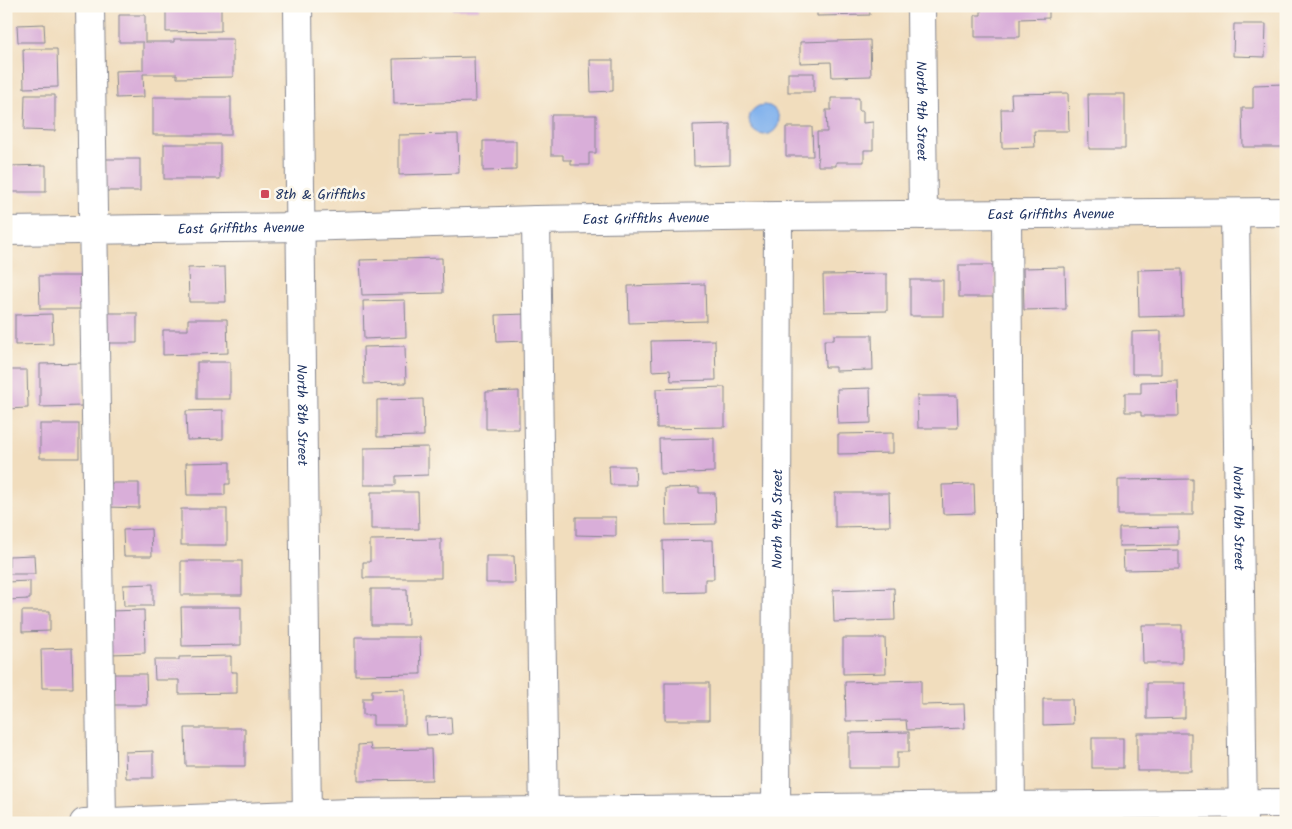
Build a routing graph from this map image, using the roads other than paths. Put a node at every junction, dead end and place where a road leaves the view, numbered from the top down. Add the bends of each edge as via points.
1 (90, 6) edge
2 (298, 6) edge
3 (921, 6) edge
4 (1286, 212) edge
5 (1235, 213) junction
6 (923, 215) junction
7 (1007, 215) junction
8 (778, 216) junction
9 (536, 220) junction
10 (301, 227) junction
11 (6, 231) edge
12 (95, 231) junction
13 (1286, 803) edge
14 (1242, 813) edge
15 (1011, 814) edge
16 (776, 816) edge
17 (544, 817) edge
18 (307, 819) edge
19 (102, 822) edge
20 (84, 823) edge

1 - 12 street
2 - 10 street, North 8th Street
3 - 6 street, North 9th Street
4 - 5 street, East Griffiths Avenue
5 - 7 street, East Griffiths Avenue
5 - 14 street, North 10th Street
6 - 7 street, East Griffiths Avenue
6 - 8 street, East Griffiths Avenue
7 - 15 street
8 - 9 street, East Griffiths Avenue
8 - 16 street, North 9th Street
9 - 10 street, East Griffiths Avenue
9 - 17 street
10 - 12 street, East Griffiths Avenue
10 - 18 street, North 8th Street
11 - 12 street, East Griffiths Avenue
12 - 19 street
13 - 14 street
14 - 15 street
15 - 16 street
16 - 17 street
17 - 18 street
18 - 19 street via 266,817
19 - 20 street

